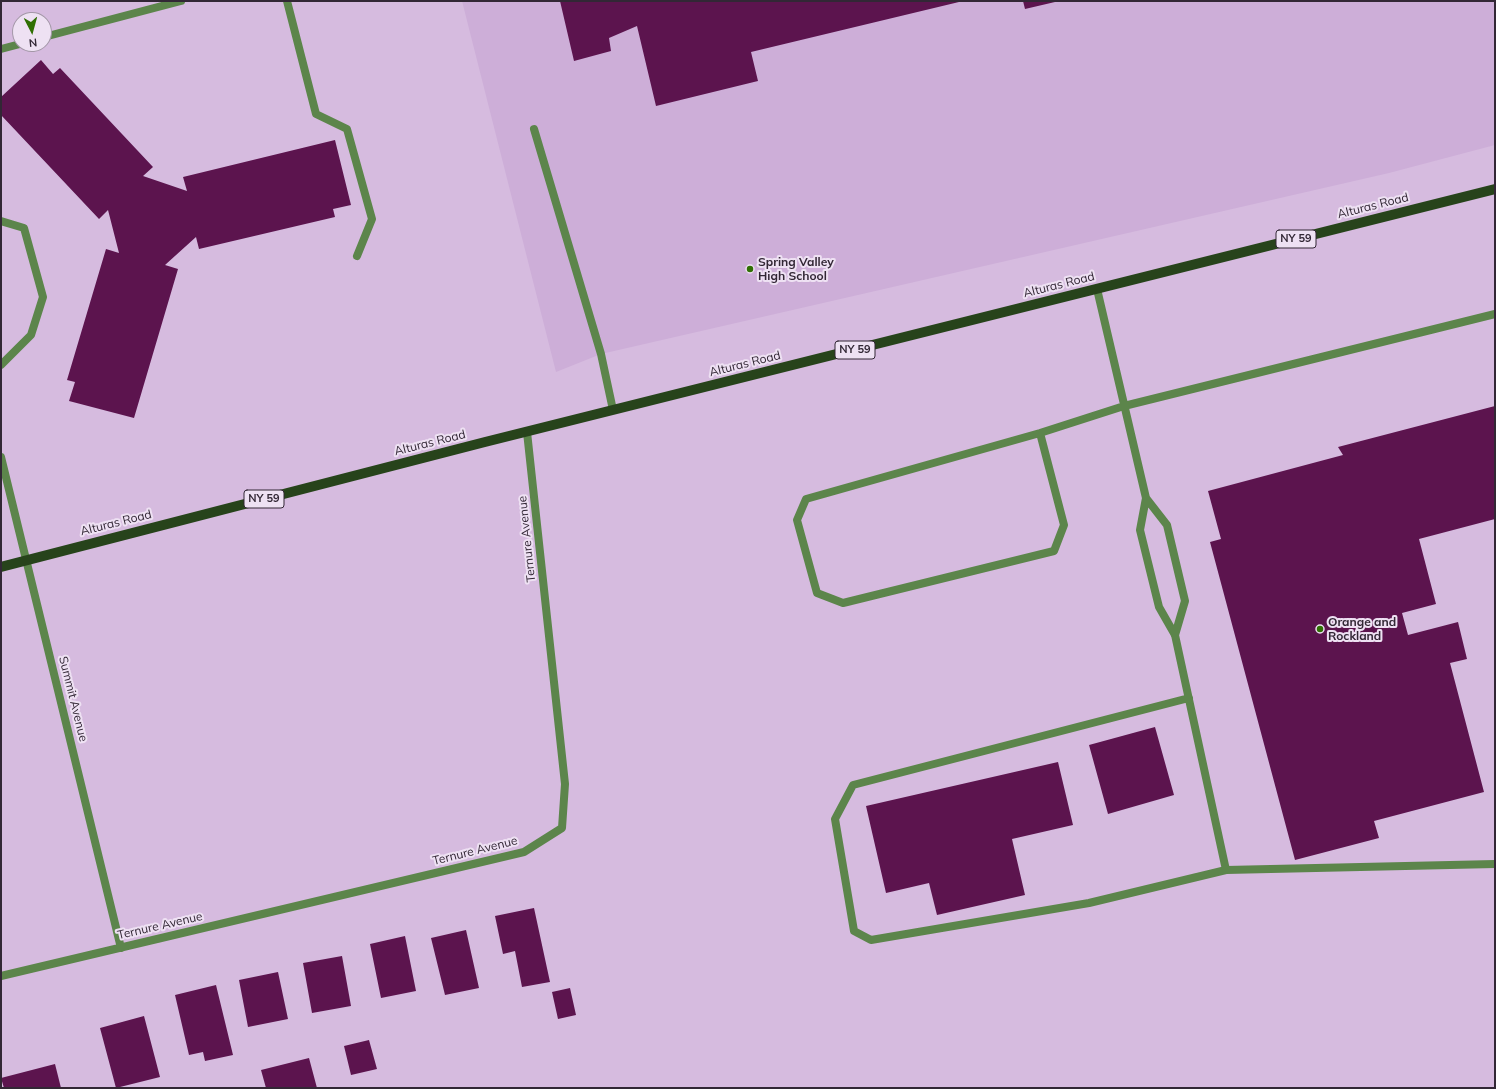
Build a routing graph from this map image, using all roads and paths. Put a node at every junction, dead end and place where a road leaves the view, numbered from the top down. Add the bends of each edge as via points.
1 (181, 1) edge
2 (287, 1) edge
3 (52, 35) edge
4 (12, 46) edge
5 (1, 49) edge
6 (534, 129) dead end
7 (1495, 188) edge
8 (1, 221) edge
9 (357, 256) dead end
10 (1097, 289) junction
11 (1495, 314) edge
12 (1, 365) edge
13 (1124, 406) junction
14 (613, 410) junction
15 (527, 432) junction
16 (1040, 433) junction
17 (1, 457) edge
18 (1146, 498) junction
19 (27, 560) junction
20 (1, 567) edge
21 (1175, 635) junction
22 (1189, 698) junction
23 (1495, 864) edge
24 (1226, 870) junction
25 (121, 948) junction
26 (1, 976) edge

1 - 3 street
2 - 9 street via 316,114 348,128 372,219
4 - 5 street
6 - 14 street via 601,354
7 - 10 main road, Alturas Road / NY 59
8 - 12 street via 24,228 42,297 31,335
10 - 13 street
10 - 14 main road, Alturas Road / NY 59
11 - 13 street
13 - 16 street
13 - 18 street
14 - 15 main road, Alturas Road / NY 59
15 - 19 main road, Alturas Road / NY 59
15 - 25 street, Ternure Avenue via 565,784 562,828 524,852
16 - 16 street via 806,499 797,520 816,593 843,603 1054,551 1064,525
17 - 19 street, Summit Avenue
18 - 21 street via 1140,530 1159,607
18 - 21 street via 1167,525 1185,601
19 - 20 main road, Alturas Road / NY 59
19 - 25 street, Summit Avenue
21 - 22 street
22 - 24 street
22 - 24 street via 854,785 836,819 854,930 871,940 1089,903
23 - 24 street
25 - 26 street, Ternure Avenue

